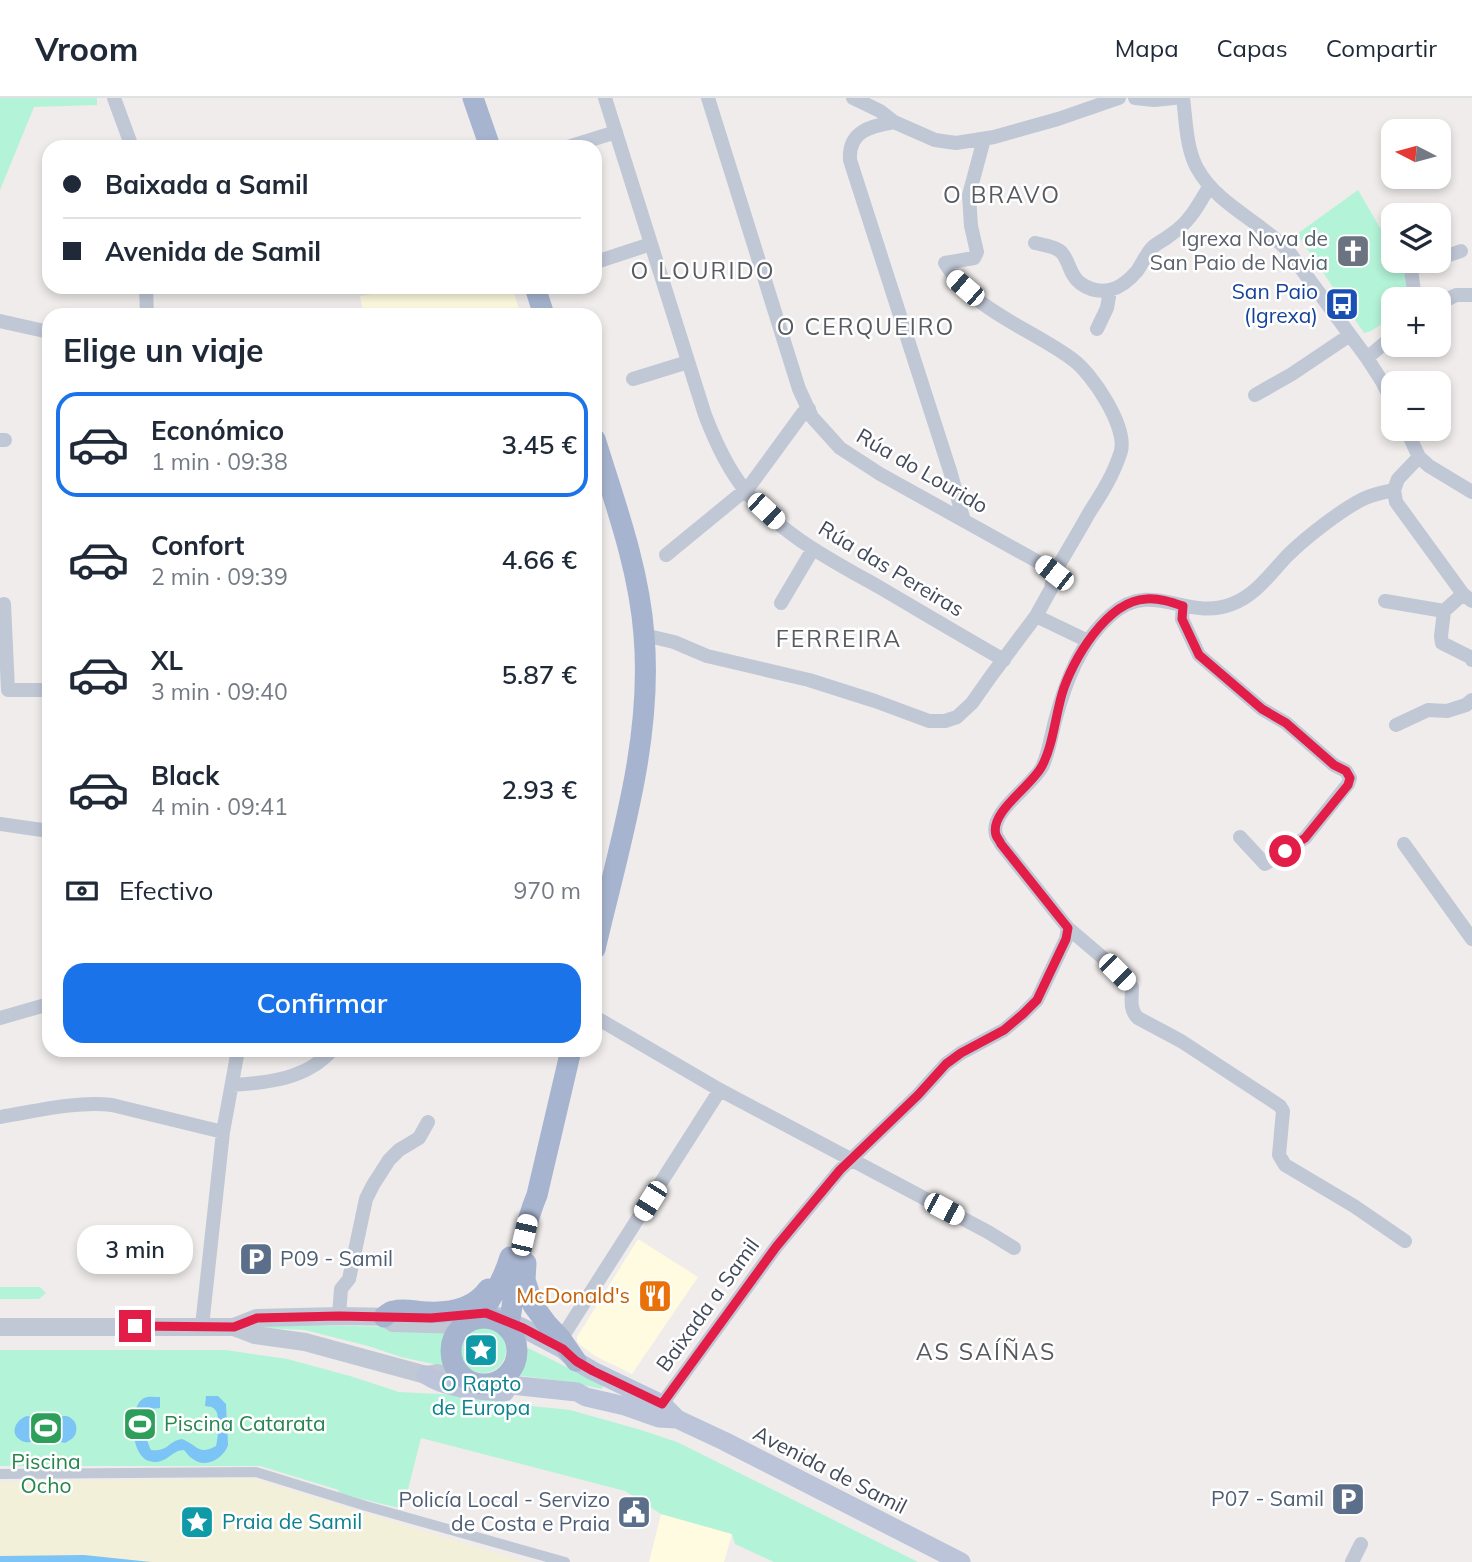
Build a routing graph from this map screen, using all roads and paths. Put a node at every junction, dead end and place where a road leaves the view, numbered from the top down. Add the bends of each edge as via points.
1 (114, 98) edge
2 (473, 98) edge
3 (488, 98) edge
4 (605, 98) edge
5 (708, 98) edge
6 (1119, 98) edge
7 (1135, 98) edge
8 (1175, 98) edge
9 (1183, 98) edge
10 (858, 100) edge
11 (1103, 101) edge
12 (894, 122) junction
13 (616, 132) junction
14 (862, 132) junction
15 (984, 139) junction
16 (129, 140) edge
17 (488, 140) edge
18 (502, 140) edge
19 (590, 140) edge
20 (1210, 186) junction
21 (1035, 243) dead end
22 (651, 244) junction
23 (1461, 251) dead end
24 (1451, 255) edge
25 (602, 260) edge
26 (1110, 291) junction
27 (1472, 295) edge
28 (1451, 298) edge
29 (0, 321) edge
30 (1097, 329) dead end
31 (42, 330) edge
32 (1350, 335) junction
33 (1381, 346) edge
34 (1367, 358) junction
35 (688, 362) junction
36 (633, 379) dead end
37 (1381, 380) edge
38 (1255, 395) dead end
39 (809, 410) junction
40 (1412, 441) edge
41 (1419, 457) junction
42 (602, 462) edge
43 (1394, 490) junction
44 (745, 491) junction
45 (1472, 492) edge
46 (602, 504) edge
47 (964, 521) junction
48 (813, 549) junction
49 (666, 555) dead end
50 (1054, 573) junction
51 (1468, 598) edge
52 (1385, 601) dead end
53 (781, 603) dead end
54 (4, 604) dead end
55 (1183, 606) junction
56 (1444, 611) junction
57 (1036, 616) junction
58 (644, 635) junction
59 (1088, 641) junction
60 (1004, 660) junction
61 (1472, 660) edge
62 (4, 690) edge
63 (42, 690) edge
64 (1472, 700) edge
65 (1396, 725) dead end
66 (0, 824) edge
67 (42, 830) edge
68 (1240, 837) dead end
69 (1404, 844) dead end
70 (602, 864) edge
71 (602, 919) edge
72 (1068, 928) junction
73 (1472, 939) edge
74 (42, 1006) edge
75 (0, 1018) edge
76 (602, 1021) edge
77 (237, 1057) edge
78 (324, 1057) edge
79 (557, 1057) edge
80 (569, 1057) edge
81 (232, 1084) junction
82 (720, 1090) junction
83 (0, 1117) edge
84 (428, 1122) dead end
85 (223, 1132) junction
86 (850, 1160) junction
87 (530, 1194) junction
88 (1405, 1241) dead end
89 (1014, 1248) dead end
90 (339, 1316) junction
91 (384, 1317) junction
92 (474, 1319) junction
93 (0, 1326) edge
94 (202, 1326) junction
95 (234, 1327) junction
96 (510, 1329) junction
97 (561, 1339) junction
98 (576, 1361) junction
99 (426, 1375) junction
100 (465, 1378) junction
101 (491, 1383) junction
102 (586, 1397) junction
103 (662, 1404) junction
104 (677, 1419) junction
105 (0, 1474) edge
106 (1361, 1545) dead end
107 (565, 1562) edge
108 (961, 1562) edge
109 (1352, 1562) edge

1 - 16 street
2 - 17 main road
3 - 18 main road
4 - 13 street, Rúa das Pereiras
5 - 39 street, Rúa do Lourido
6 - 11 street
7 - 8 street
8 - 9 street
9 - 20 street via 1191,153
10 - 12 street
10 - 14 street
11 - 15 street
12 - 14 street
12 - 15 street via 946,143
13 - 19 street
13 - 22 street, Rúa das Pereiras
14 - 47 street via 850,145 850,160
15 - 50 street via 969,195 977,252 974,258 945,263 975,298 1074,360 1094,383 1119,427 1122,447 1114,472
20 - 26 street via 1190,218 1154,246 1138,270
20 - 32 street via 1279,241
21 - 26 street via 1064,253 1079,282
22 - 25 street
22 - 35 street, Rúa das Pereiras
23 - 24 street
26 - 30 street
27 - 28 street
29 - 31 street
32 - 34 street
32 - 38 street
33 - 34 street
34 - 37 street
35 - 36 street
35 - 44 street, Rúa das Pereiras via 714,439
39 - 44 street
39 - 47 street, Rúa do Lourido via 840,448
40 - 41 street
41 - 43 street
41 - 45 street
42 - 58 main road via 636,576
43 - 51 street via 1396,502
43 - 55 street via 1350,506 1296,547 1247,597 1222,608
44 - 48 street, Rúa das Pereiras
44 - 49 street
46 - 70 main road via 621,570 633,676 629,741
47 - 50 street, Rúa do Lourido
48 - 53 street
48 - 60 street, Rúa das Pereiras
50 - 57 street
51 - 56 street
52 - 56 street
54 - 62 street
55 - 59 street via 1161,600 1132,601 1110,616
55 - 68 street via 1182,619 1199,655 1350,778 1305,838 1265,864
56 - 61 street via 1442,643
57 - 59 street
57 - 60 street
58 - 60 street via 707,656 809,680 929,721 957,717
58 - 71 main road via 642,740
59 - 72 street via 1063,691 1041,768 1002,811 996,826 1001,844
62 - 63 street
64 - 65 street via 1447,711 1429,710
66 - 67 street
69 - 73 street
72 - 86 street, Baixada a Samil via 1037,1000 1004,1030 946,1064
72 - 88 street via 1132,987 1131,1003 1138,1018 1280,1106 1279,1155 1285,1165
74 - 75 street
76 - 82 street
77 - 81 street
78 - 81 street via 287,1078
79 - 87 main road
80 - 87 main road
81 - 85 street
82 - 86 street
82 - 97 street
83 - 85 street via 99,1104
84 - 90 street via 419,1138 389,1160 366,1199 349,1279 341,1289
85 - 94 street
86 - 89 street
86 - 103 street, Baixada a Samil via 776,1247
87 - 91 main road via 514,1213 500,1266 482,1298 451,1311 393,1311
87 - 92 main road via 505,1275
87 - 96 main road
87 - 97 main road via 535,1216 525,1280 533,1305
90 - 91 street, Avenida de Samil
90 - 95 street, Avenida de Samil via 257,1318
91 - 92 street, Avenida de Samil
92 - 96 main road via 491,1319
92 - 100 main road via 454,1337 451,1352
93 - 94 street, Avenida de Samil
94 - 95 street, Avenida de Samil
95 - 99 street, Avenida de Samil
96 - 98 main road, Avenida de Samil via 563,1349
96 - 101 main road via 517,1350 513,1365
97 - 98 main road
98 - 103 main road, Avenida de Samil
99 - 100 street, Avenida de Samil
99 - 102 main road, Avenida de Samil via 473,1390 576,1400
100 - 101 main road
101 - 102 main road, Avenida de Samil via 577,1392
102 - 104 main road, Avenida de Samil
103 - 104 main road, Avenida de Samil
104 - 108 main road, Avenida de Samil
105 - 107 street via 256,1472
106 - 109 street

